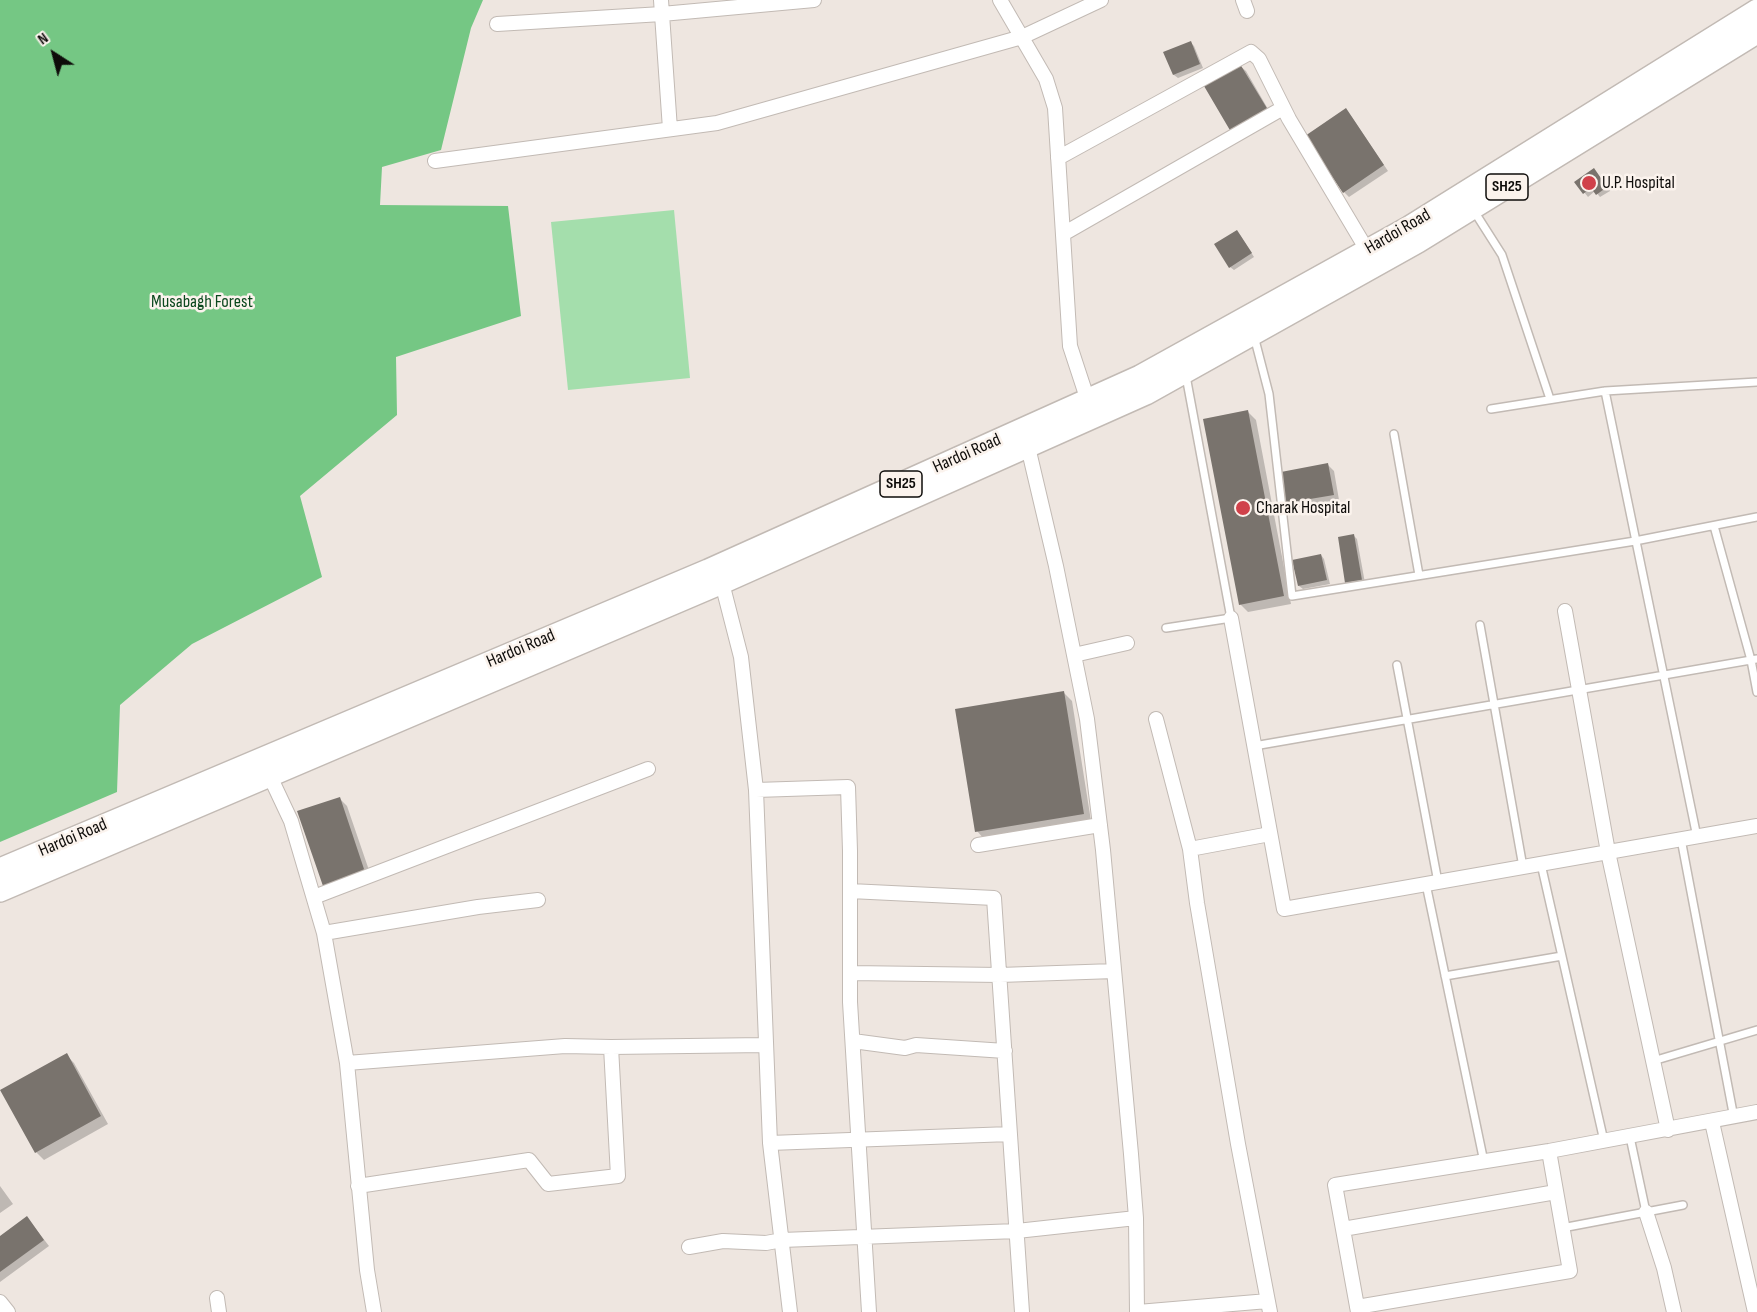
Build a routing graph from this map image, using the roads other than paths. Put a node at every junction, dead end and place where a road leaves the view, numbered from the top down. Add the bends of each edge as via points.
1 (814, 0) edge
2 (1000, 0) edge
3 (1101, 0) edge
4 (751, 3) edge
5 (661, 7) edge
6 (1757, 10) edge
7 (497, 24) dead end
8 (1757, 33) edge
9 (1022, 37) junction
10 (1283, 108) junction
11 (670, 129) junction
12 (1058, 158) junction
13 (435, 161) dead end
14 (1473, 208) junction
15 (1063, 234) junction
16 (1367, 250) junction
17 (1254, 334) junction
18 (1182, 363) junction
19 (1757, 382) edge
20 (1605, 391) junction
21 (1550, 399) junction
22 (1090, 409) junction
23 (1491, 409) dead end
24 (1394, 434) dead end
25 (1028, 447) junction
26 (1757, 517) edge
27 (1714, 525) junction
28 (1635, 540) junction
29 (752, 560) junction
30 (1419, 575) junction
31 (723, 583) junction
32 (1565, 611) dead end
33 (1231, 618) junction
34 (1480, 625) dead end
35 (1166, 627) dead end
36 (1127, 643) dead end
37 (1074, 655) junction
38 (1754, 660) edge
39 (1397, 665) dead end
40 (1664, 675) junction
41 (1579, 690) junction
42 (1757, 692) edge
43 (1494, 704) junction
44 (1156, 719) dead end
45 (1407, 719) junction
46 (1254, 746) junction
47 (266, 767) junction
48 (648, 769) dead end
49 (756, 790) junction
50 (1100, 825) junction
51 (1757, 826) edge
52 (1270, 834) junction
53 (1697, 837) junction
54 (1681, 839) junction
55 (978, 845) dead end
56 (1190, 849) junction
57 (1608, 852) junction
58 (1541, 864) junction
59 (1523, 867) junction
60 (1, 882) edge
61 (1432, 883) junction
62 (850, 891) junction
63 (314, 897) junction
64 (538, 900) dead end
65 (324, 933) junction
66 (1562, 956) junction
67 (1114, 971) junction
68 (850, 973) junction
69 (1000, 975) junction
70 (1445, 976) junction
71 (1757, 1030) edge
72 (853, 1041) junction
73 (1720, 1042) junction
74 (765, 1045) junction
75 (612, 1047) junction
76 (1005, 1051) junction
77 (1653, 1061) junction
78 (347, 1063) junction
79 (1757, 1112) edge
80 (1734, 1118) junction
81 (1712, 1122) junction
82 (1668, 1130) junction
83 (1010, 1134) junction
84 (1630, 1137) junction
85 (859, 1139) junction
86 (1604, 1141) junction
87 (770, 1143) junction
88 (1549, 1151) junction
89 (1484, 1162) junction
90 (358, 1186) junction
91 (1556, 1192) junction
92 (1683, 1205) dead end
93 (1646, 1212) junction
94 (1136, 1218) junction
95 (1562, 1228) junction
96 (1343, 1229) junction
97 (1017, 1231) junction
98 (864, 1236) junction
99 (782, 1240) junction
100 (689, 1247) dead end
101 (0, 1302) edge
102 (1269, 1306) edge
103 (1358, 1310) edge
104 (8, 1312) edge
105 (374, 1312) edge
106 (790, 1312) edge
107 (869, 1312) edge
108 (1022, 1312) edge
109 (1137, 1312) edge
110 (1674, 1312) edge
111 (1755, 1312) edge

1 - 4 street
2 - 9 street
3 - 9 street
4 - 5 street
5 - 7 street
5 - 11 street
6 - 16 main road, Hardoi Road / SH25
8 - 14 main road, Hardoi Road / SH25
9 - 11 street via 717,123
9 - 12 street via 1046,79 1055,108
10 - 12 street via 1259,59 1251,52
10 - 15 street
10 - 16 street
11 - 13 street
12 - 15 street
14 - 17 main road, Hardoi Road / SH25
14 - 21 lane via 1502,255
15 - 22 street via 1070,346
16 - 18 main road, Hardoi Road / SH25
17 - 18 main road, Hardoi Road / SH25
17 - 30 lane via 1269,394 1292,596
18 - 22 main road, Hardoi Road / SH25 via 1140,376
18 - 33 lane
19 - 20 lane
20 - 21 lane
20 - 28 lane
21 - 23 lane
22 - 25 main road, Hardoi Road / SH25
22 - 29 main road, Hardoi Road / SH25
24 - 30 lane
25 - 29 main road, Hardoi Road / SH25
25 - 37 street
26 - 27 lane
27 - 28 lane
27 - 38 lane
28 - 30 lane
28 - 40 lane
29 - 31 main road, Hardoi Road / SH25
29 - 47 main road, Hardoi Road / SH25
31 - 47 main road, Hardoi Road / SH25
31 - 49 street via 741,657
32 - 41 street
33 - 35 lane
33 - 46 street
34 - 43 lane
36 - 37 street
37 - 50 street via 1087,719
38 - 40 lane
38 - 42 lane
39 - 45 lane
40 - 41 lane
40 - 53 lane
41 - 43 lane
41 - 57 street
43 - 45 lane
43 - 59 lane
44 - 56 street
45 - 46 lane
45 - 61 lane
46 - 52 street
47 - 60 main road, Hardoi Road / SH25
47 - 63 street via 291,821
48 - 63 street
49 - 62 street via 848,787
49 - 74 street
50 - 55 street
50 - 67 street
51 - 53 street
52 - 56 street
52 - 61 street via 1284,909
53 - 54 street
54 - 57 street
54 - 73 lane
56 - 102 street
57 - 58 street
57 - 77 street
58 - 59 street
58 - 66 lane
59 - 61 street
61 - 70 lane
62 - 68 street
62 - 69 street via 994,898
63 - 65 street
64 - 65 street
65 - 78 street
66 - 70 lane
66 - 86 lane
67 - 69 street
67 - 94 street
68 - 69 street
68 - 72 street
69 - 76 street
70 - 89 lane
71 - 73 lane
72 - 76 street via 905,1048 916,1045
72 - 85 street
73 - 77 lane
73 - 80 lane
74 - 75 street
74 - 87 street
75 - 78 street via 565,1046
75 - 90 street via 618,1176 548,1184 529,1160
76 - 83 street
77 - 82 street
78 - 90 street
79 - 80 street
80 - 81 street
81 - 82 street
81 - 111 street
82 - 84 street
83 - 85 street
83 - 97 street
84 - 86 street
84 - 93 lane
85 - 87 street
85 - 98 street
86 - 88 street
87 - 99 street
88 - 89 street
88 - 91 street
89 - 96 street via 1335,1185
90 - 105 street
91 - 95 street
91 - 96 street
92 - 93 lane
93 - 95 lane
93 - 110 street
94 - 97 street
94 - 109 street
95 - 103 street via 1570,1271
96 - 103 street
97 - 98 street
97 - 108 street
98 - 99 street
98 - 107 street
99 - 100 street via 723,1241
99 - 106 street
101 - 104 street
102 - 109 street

